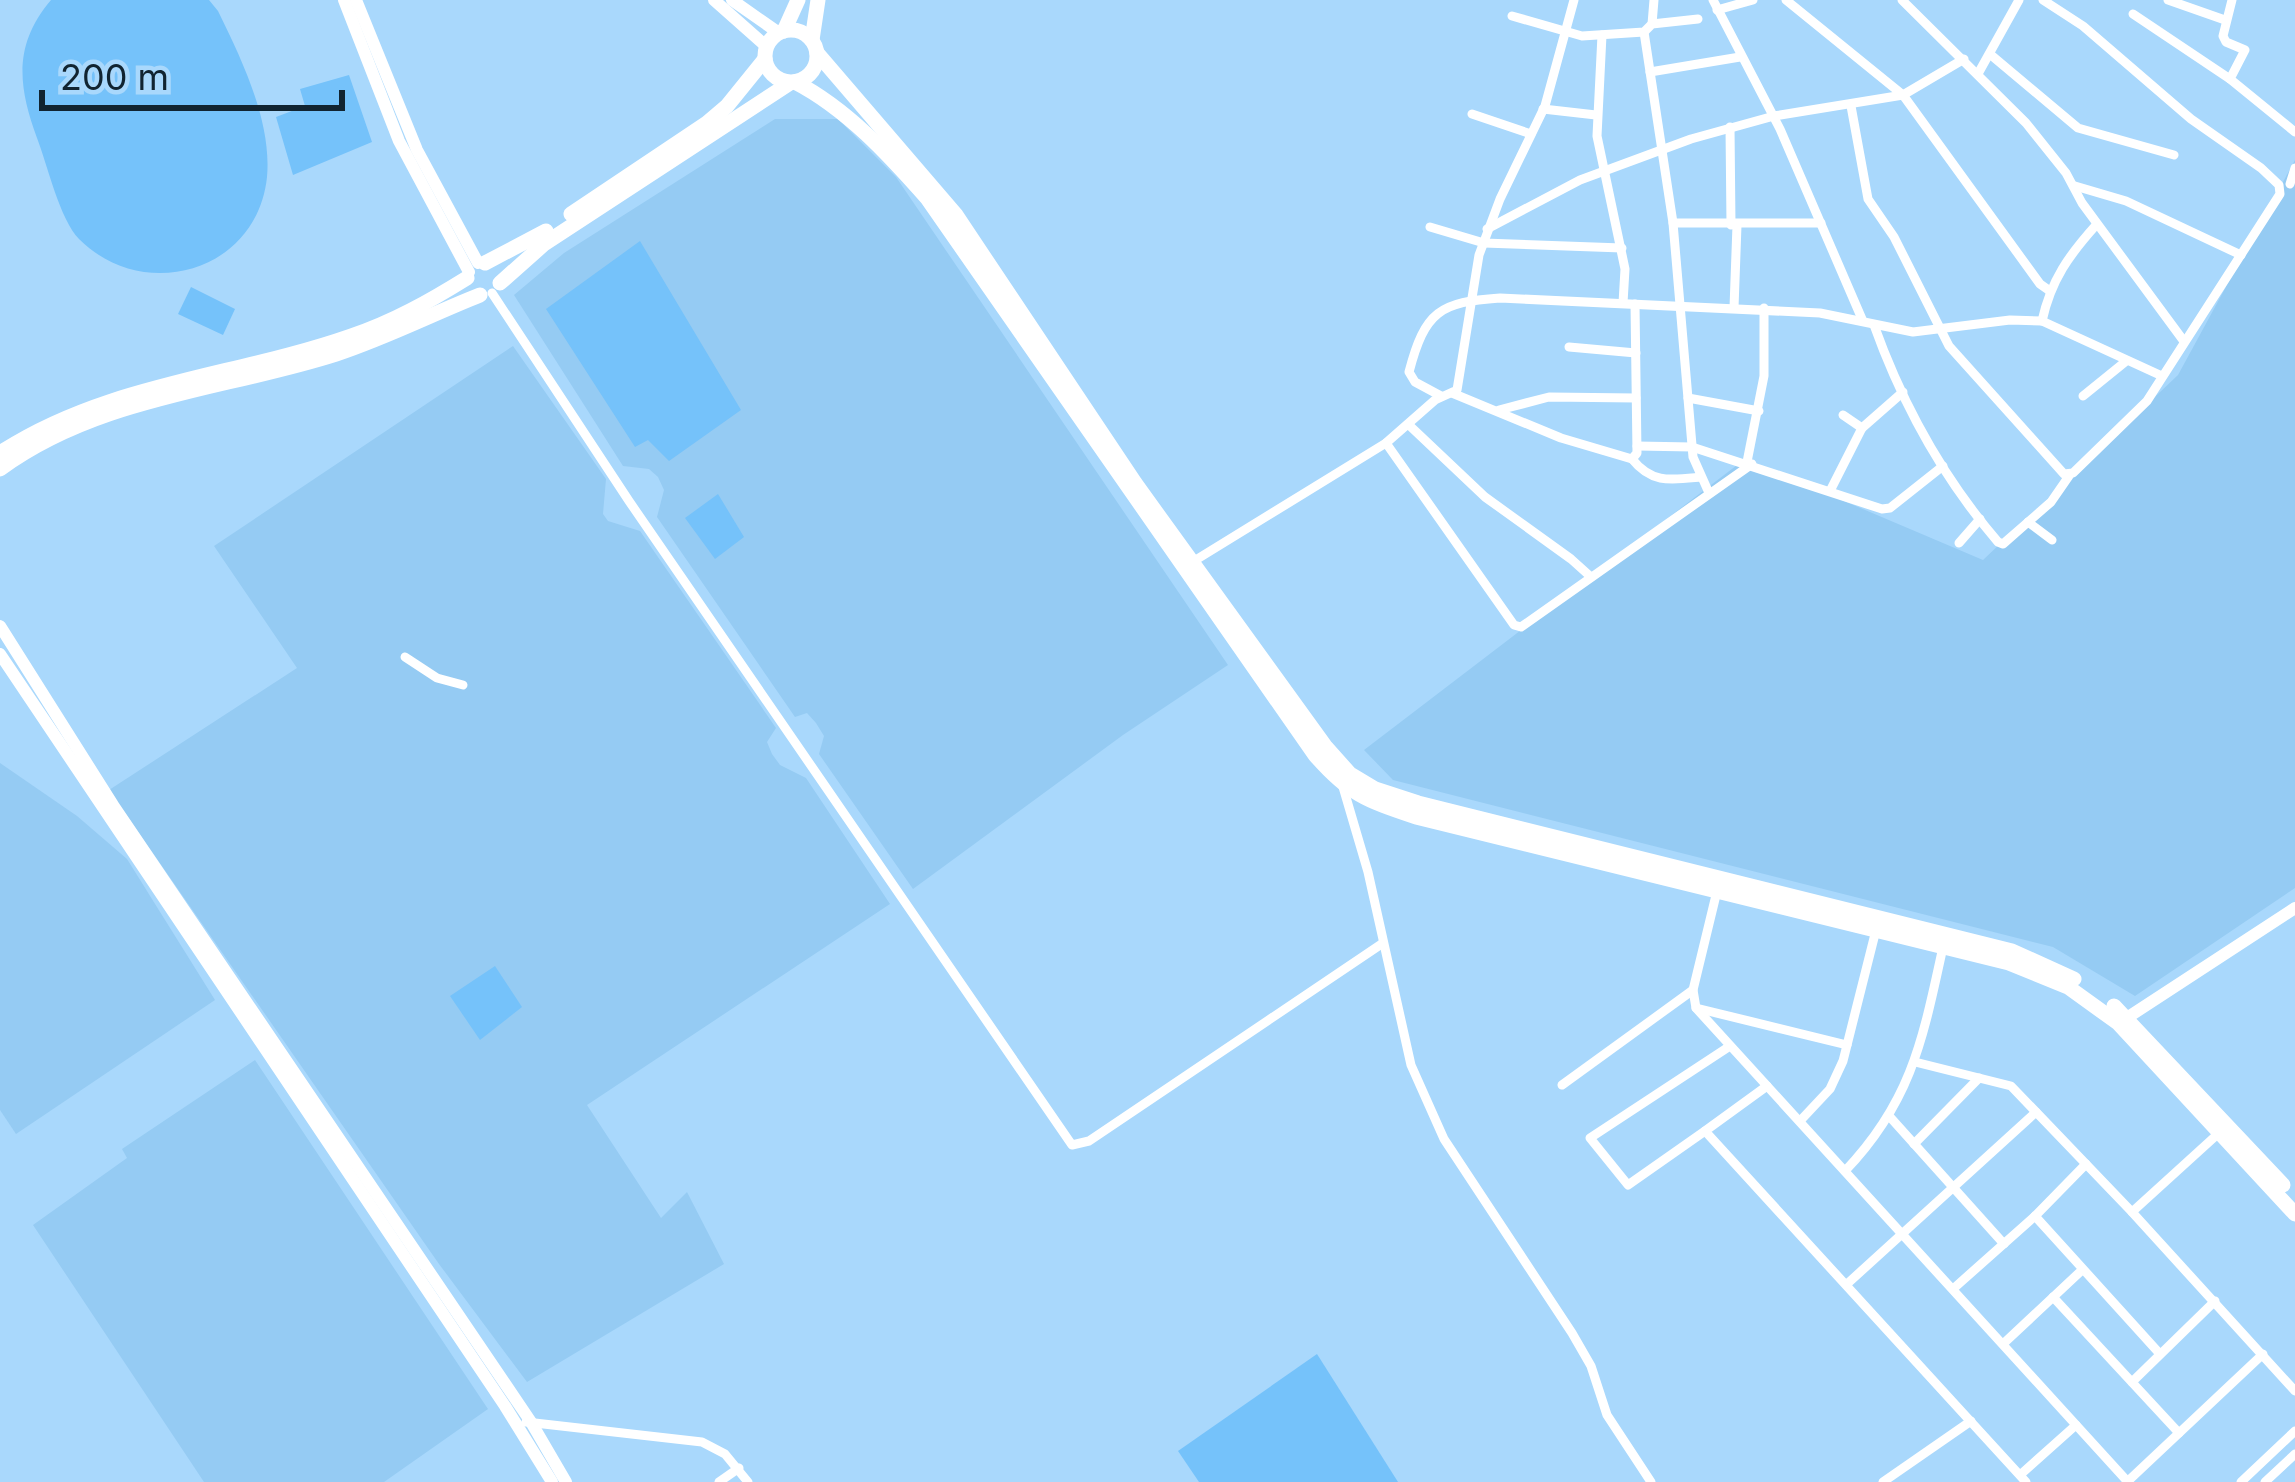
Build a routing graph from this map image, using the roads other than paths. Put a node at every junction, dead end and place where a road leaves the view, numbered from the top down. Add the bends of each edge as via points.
1 (344, 0) edge
2 (356, 0) edge
3 (714, 0) edge
4 (732, 0) edge
5 (798, 0) edge
6 (818, 0) edge
7 (1574, 0) edge
8 (1654, 0) edge
9 (1753, 0) edge
10 (1786, 0) edge
11 (1902, 0) edge
12 (2019, 0) edge
13 (2043, 0) edge
14 (2168, 0) edge
15 (2232, 0) edge
16 (1715, 5) edge
17 (2133, 14) dead end
18 (1512, 16) dead end
19 (1698, 19) dead end
20 (2225, 20) junction
21 (1648, 28) junction
22 (781, 32) junction
23 (1567, 34) junction
24 (1602, 34) junction
25 (815, 46) junction
26 (766, 52) junction
27 (1991, 55) junction
28 (1740, 56) junction
29 (1964, 59) junction
30 (1650, 72) junction
31 (1979, 72) junction
32 (2230, 79) junction
33 (792, 83) junction
34 (2028, 86) junction
35 (1903, 95) junction
36 (1851, 106) junction
37 (2009, 106) junction
38 (1544, 109) junction
39 (1472, 114) dead end
40 (1596, 115) junction
41 (1774, 116) junction
42 (1730, 127) junction
43 (2295, 132) edge
44 (1532, 134) junction
45 (1660, 151) junction
46 (2174, 155) dead end
47 (2295, 169) edge
48 (1605, 171) junction
49 (2290, 184) dead end
50 (2075, 186) junction
51 (1821, 223) junction
52 (1673, 224) junction
53 (2097, 224) junction
54 (1734, 225) junction
55 (1430, 226) dead end
56 (1487, 229) junction
57 (1484, 243) junction
58 (1622, 248) junction
59 (2241, 255) junction
60 (475, 269) junction
61 (490, 290) junction
62 (2050, 291) junction
63 (1470, 300) junction
64 (1629, 304) junction
65 (1682, 306) junction
66 (1734, 308) junction
67 (1764, 308) junction
68 (1862, 320) junction
69 (2042, 321) junction
70 (1874, 325) junction
71 (1941, 331) junction
72 (2183, 340) junction
73 (1569, 347) dead end
74 (1636, 353) junction
75 (2125, 362) junction
76 (2162, 376) junction
77 (1903, 392) junction
78 (1446, 395) junction
79 (2084, 396) dead end
80 (1636, 398) junction
81 (1688, 398) junction
82 (1498, 410) junction
83 (1759, 411) junction
84 (1843, 415) dead end
85 (1410, 426) junction
86 (1862, 428) junction
87 (1386, 443) junction
88 (1637, 446) junction
89 (1692, 447) junction
90 (0, 453) edge
91 (1632, 459) junction
92 (1749, 463) junction
93 (1942, 466) junction
94 (0, 469) edge
95 (2068, 476) junction
96 (1700, 477) junction
97 (1830, 491) junction
98 (1709, 493) junction
99 (1980, 519) junction
100 (2028, 522) junction
101 (2052, 540) dead end
102 (1998, 542) junction
103 (1959, 543) dead end
104 (2005, 558) dead end
105 (1194, 561) junction
106 (1591, 577) junction
107 (0, 626) edge
108 (0, 654) edge
109 (405, 657) dead end
110 (463, 685) dead end
111 (1343, 787) junction
112 (1717, 891) junction
113 (2295, 908) edge
114 (1876, 930) junction
115 (1383, 943) junction
116 (1943, 947) junction
117 (1693, 990) junction
118 (1696, 1008) junction
119 (2122, 1020) junction
120 (1847, 1045) junction
121 (1730, 1046) junction
122 (1915, 1062) junction
123 (1979, 1078) junction
124 (1562, 1085) dead end
125 (1768, 1086) junction
126 (2036, 1112) junction
127 (1890, 1117) junction
128 (1800, 1121) junction
129 (1705, 1131) junction
130 (2220, 1132) junction
131 (1914, 1144) junction
132 (2086, 1164) junction
133 (1845, 1171) junction
134 (1954, 1189) junction
135 (2295, 1198) edge
136 (2132, 1212) junction
137 (2295, 1214) edge
138 (2035, 1216) junction
139 (1904, 1236) junction
140 (2004, 1244) junction
141 (2081, 1271) junction
142 (1847, 1284) junction
143 (1953, 1289) junction
144 (2053, 1297) junction
145 (2215, 1301) junction
146 (2003, 1344) junction
147 (2160, 1354) junction
148 (2263, 1354) junction
149 (2132, 1382) junction
150 (2295, 1391) edge
151 (515, 1421) junction
152 (1971, 1421) junction
153 (531, 1422) junction
154 (2076, 1425) junction
155 (2295, 1431) edge
156 (2179, 1433) junction
157 (2295, 1454) edge
158 (739, 1468) junction
159 (2024, 1479) edge
160 (551, 1482) edge
161 (566, 1482) edge
162 (719, 1482) edge
163 (748, 1482) edge
164 (1651, 1482) edge
165 (1882, 1482) edge
166 (2127, 1482) edge
167 (2241, 1482) edge
168 (2265, 1482) edge

1 - 60 street via 399,141
2 - 60 street
3 - 26 street
4 - 22 street
5 - 22 main road
6 - 25 main road
7 - 23 street
8 - 21 street
9 - 16 street
10 - 35 street
11 - 29 street
12 - 27 street
13 - 59 street via 2279,185 2278,201
14 - 20 street
15 - 20 street
16 - 28 street
17 - 32 street
18 - 23 street
19 - 21 street
20 - 32 street via 2226,42 2245,50
21 - 24 street
21 - 30 street
22 - 25 main road via 802,32
22 - 26 main road
23 - 24 street
23 - 38 street
24 - 40 street
25 - 33 main road via 814,69
25 - 105 main road via 956,215
26 - 33 main road via 772,74
26 - 60 main road via 707,122
27 - 31 street
27 - 34 street
28 - 30 street
28 - 41 street
29 - 31 street
29 - 35 street
30 - 45 street
31 - 37 street
32 - 43 street
33 - 61 main road via 544,244
33 - 111 main road via 829,103 927,199
34 - 37 street
34 - 46 street via 2078,128
35 - 36 street
35 - 62 street
36 - 41 street
36 - 71 street via 1868,199
37 - 50 street
38 - 40 street
38 - 44 street
39 - 44 street
40 - 48 street
41 - 42 street
41 - 51 street
42 - 45 street
42 - 54 street
44 - 56 street
45 - 48 street
45 - 52 street
47 - 49 street
48 - 56 street
48 - 58 street
50 - 53 street
50 - 59 street
51 - 54 street
51 - 68 street
52 - 54 street
52 - 65 street
53 - 62 street
53 - 72 street
54 - 66 street
55 - 57 street
56 - 57 street
57 - 58 street
57 - 63 street
58 - 64 street
59 - 72 street
60 - 61 main road via 473,292
60 - 61 main road via 494,266
60 - 90 main road via 432,300 355,335 97,405
61 - 94 main road via 335,354 93,420
61 - 115 street via 1072,1145 1089,1142
62 - 69 street
63 - 64 street
63 - 78 street via 1459,385
63 - 78 street via 1440,309 1411,364 1415,382
64 - 65 street
64 - 74 street
65 - 66 street
65 - 81 street
66 - 67 street
67 - 68 street
67 - 83 street
68 - 70 street
69 - 71 street
69 - 75 street
70 - 71 street
70 - 77 street
71 - 95 street
72 - 76 street
73 - 74 street
74 - 80 street
75 - 76 street
75 - 79 street
76 - 95 street via 2147,401
77 - 86 street
77 - 93 street
78 - 82 street
78 - 85 street
80 - 82 street via 1549,397
80 - 88 street
81 - 83 street
81 - 89 street
82 - 91 street
83 - 92 street
84 - 86 street
85 - 87 street
85 - 106 street via 1485,497
86 - 97 street
87 - 105 street
87 - 106 street via 1514,625 1526,625
88 - 89 street
88 - 91 street
89 - 92 street
89 - 96 street
91 - 96 street via 1660,480
92 - 97 street
92 - 98 street
93 - 97 street via 1886,510
93 - 99 street
95 - 100 street
96 - 98 street
98 - 106 street
99 - 102 street
99 - 103 street
100 - 101 street
100 - 102 street
102 - 104 street
105 - 119 main road via 1325,746 1375,790 2012,951 2088,987
107 - 153 street
108 - 151 street
109 - 110 street
111 - 112 main road via 1416,817
111 - 115 street
112 - 114 main road
112 - 117 street
113 - 119 street
114 - 116 main road
114 - 120 street
115 - 164 street via 1411,1065 1444,1139 1572,1333 1607,1415
116 - 119 main road via 2068,987
116 - 122 street
117 - 118 street
117 - 124 street
118 - 120 street
118 - 121 street
119 - 130 main road
119 - 135 main road
120 - 128 street via 1830,1089
121 - 125 street
121 - 129 street via 1590,1138 1628,1185
122 - 123 street
122 - 127 street
123 - 126 street via 2012,1086
123 - 131 street
125 - 128 street
125 - 129 street
126 - 132 street
126 - 134 street
127 - 131 street
127 - 133 street
128 - 133 street
129 - 142 street
130 - 136 street
130 - 137 main road
131 - 134 street
132 - 136 street
132 - 138 street
133 - 139 street
134 - 139 street
134 - 140 street
136 - 145 street
138 - 140 street
138 - 141 street
139 - 142 street
139 - 143 street
140 - 143 street
141 - 144 street
141 - 147 street
142 - 152 street
143 - 146 street
144 - 146 street
144 - 149 street
145 - 147 street
145 - 148 street
146 - 154 street
147 - 149 street
148 - 150 street
148 - 156 street
149 - 156 street
151 - 153 street
151 - 160 street
152 - 159 street
152 - 165 street
153 - 158 street via 702,1442
153 - 161 street
154 - 159 street
154 - 166 street
155 - 167 street
156 - 166 street
157 - 168 street
158 - 162 street
158 - 163 street

